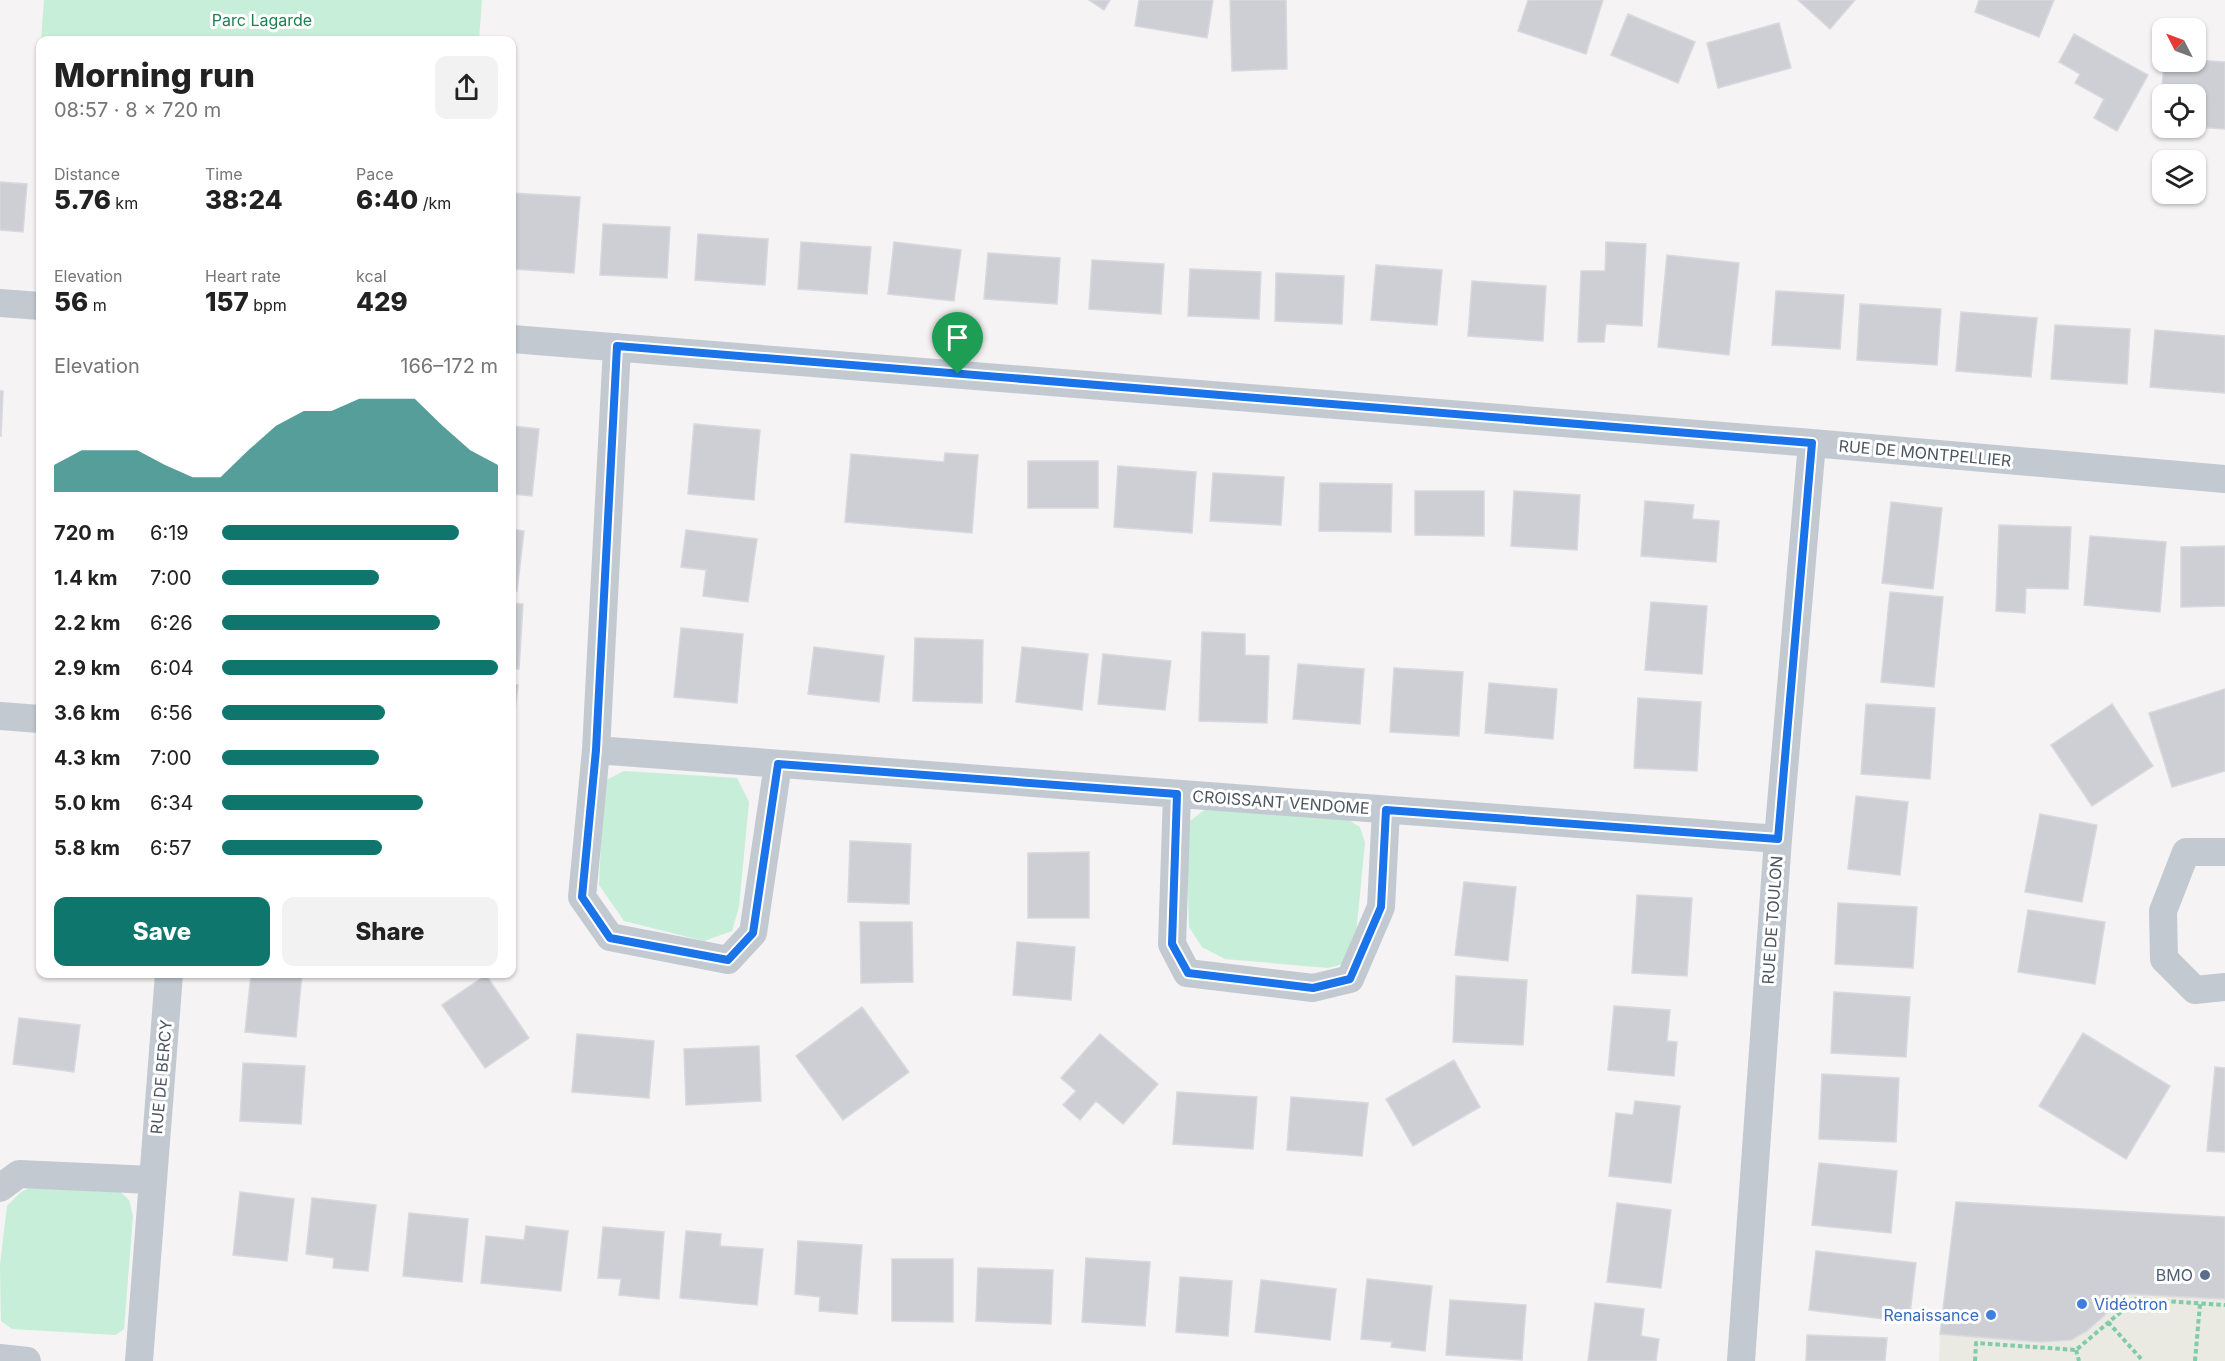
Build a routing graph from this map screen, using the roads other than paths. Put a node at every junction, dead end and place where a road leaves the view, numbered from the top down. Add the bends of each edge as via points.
1 (0, 303) edge
2 (36, 306) edge
3 (516, 339) edge
4 (617, 346) junction
5 (1812, 443) junction
6 (2225, 479) edge
7 (0, 716) edge
8 (36, 719) edge
9 (596, 750) junction
10 (778, 764) junction
11 (1177, 794) junction
12 (1386, 810) junction
13 (1778, 839) junction
14 (2225, 852) edge
15 (169, 978) edge
16 (2225, 987) edge
17 (152, 1180) junction
18 (0, 1188) edge
19 (0, 1358) edge
20 (27, 1361) edge
21 (139, 1361) edge
22 (1741, 1361) edge

1 - 2 street
3 - 4 street, RUE DE MONTPELLIER
4 - 5 street, RUE DE MONTPELLIER
4 - 9 street
5 - 6 street, RUE DE MONTPELLIER
5 - 13 street, RUE DE TOULON
7 - 8 street
9 - 10 street, CROISSANT VENDOME
9 - 10 street via 582,897 610,938 728,960 753,933
10 - 11 street, CROISSANT VENDOME
11 - 12 street, CROISSANT VENDOME
11 - 12 street, CROISSANT VENDOME via 1172,944 1188,973 1313,988 1350,979 1381,907
12 - 13 street, CROISSANT VENDOME
13 - 22 street, RUE DE TOULON
14 - 16 street via 2186,852 2163,911 2164,959 2195,990
15 - 17 street, RUE DE BERCY
17 - 18 street via 19,1173
17 - 21 street, RUE DE BERCY
19 - 20 street

